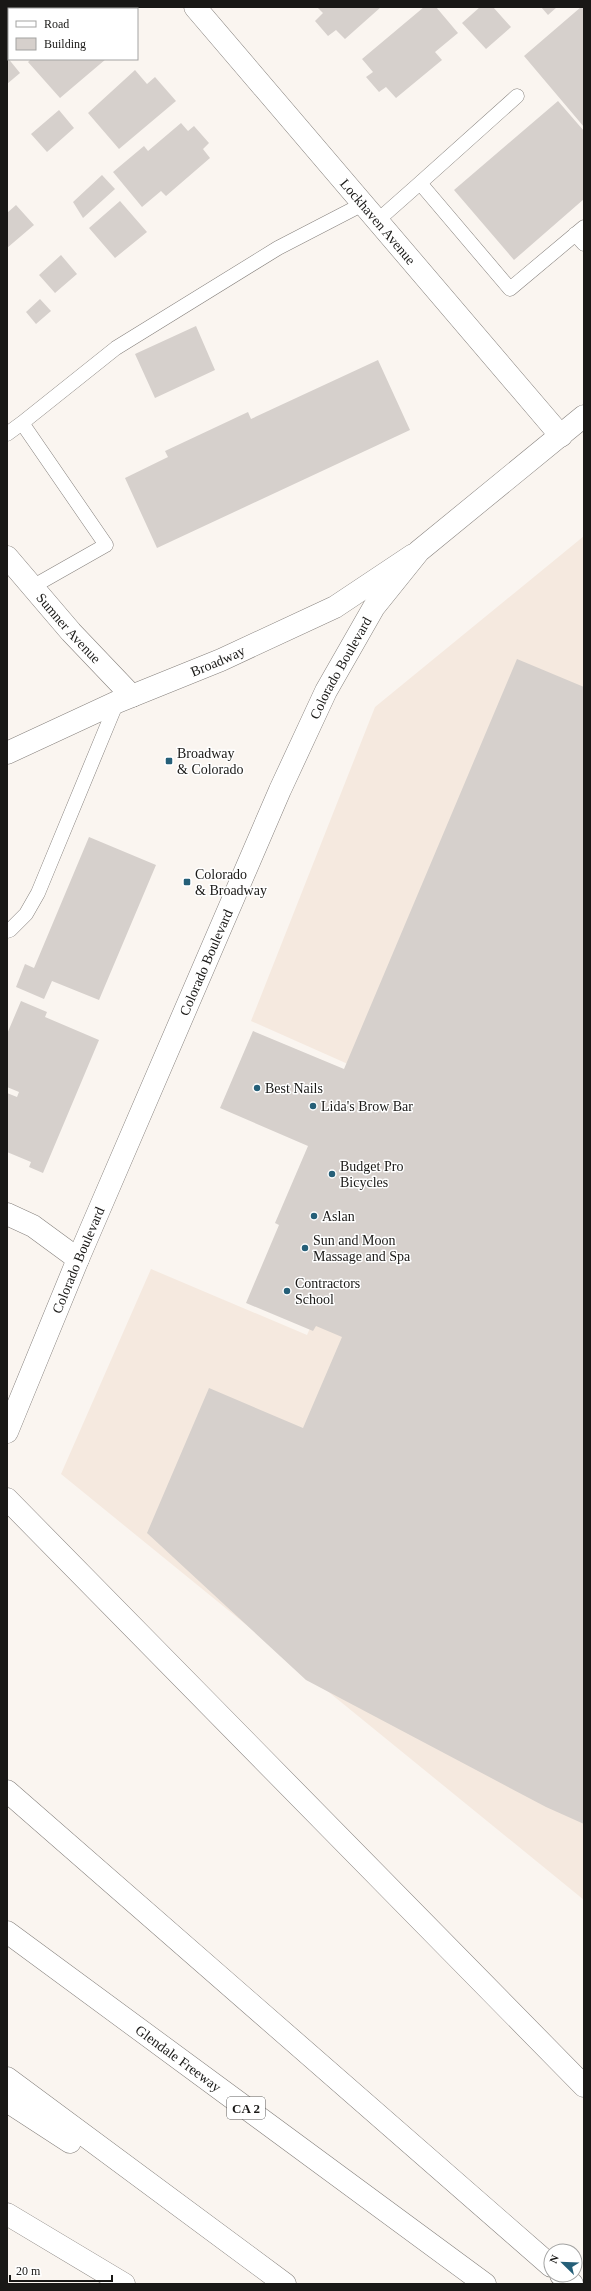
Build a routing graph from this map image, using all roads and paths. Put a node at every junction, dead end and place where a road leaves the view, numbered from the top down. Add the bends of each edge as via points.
1 (195, 7) edge
2 (517, 96) dead end
3 (420, 183) junction
4 (363, 204) junction
5 (377, 221) junction
6 (581, 235) edge
7 (584, 416) edge
8 (22, 423) junction
9 (7, 434) edge
10 (561, 436) junction
11 (419, 551) junction
12 (7, 557) edge
13 (32, 587) junction
14 (124, 699) junction
15 (7, 753) edge
16 (7, 931) edge
17 (7, 1214) edge
18 (78, 1259) junction
19 (7, 1432) edge
20 (7, 1499) edge
21 (7, 1791) edge
22 (7, 1932) edge
23 (7, 2078) edge
24 (584, 2086) edge
25 (7, 2101) edge
26 (7, 2214) edge
27 (247, 2255) junction
28 (543, 2259) edge
29 (124, 2284) edge
30 (285, 2284) edge
31 (485, 2284) edge

1 - 4 main road, Lockhaven Avenue
2 - 3 lane
3 - 5 lane
3 - 6 lane via 510,289
4 - 5 main road, Lockhaven Avenue
4 - 8 lane via 278,248 116,348
5 - 10 main road, Lockhaven Avenue
7 - 10 main road, Colorado Boulevard
8 - 9 lane
8 - 13 lane via 106,545
10 - 11 main road, Colorado Boulevard
11 - 14 main road, Broadway via 335,607 221,660
11 - 18 main road, Colorado Boulevard via 374,607 326,691 280,790
12 - 13 main road, Sumner Avenue
13 - 14 main road, Sumner Avenue
14 - 15 main road, Broadway
14 - 16 lane via 38,893 26,914
17 - 18 main road via 34,1226
18 - 19 main road, Colorado Boulevard
20 - 24 main road
21 - 28 main road
22 - 31 main road, Glendale Freeway / CA 2
23 - 27 main road
25 - 27 main road
26 - 29 main road
27 - 30 main road

